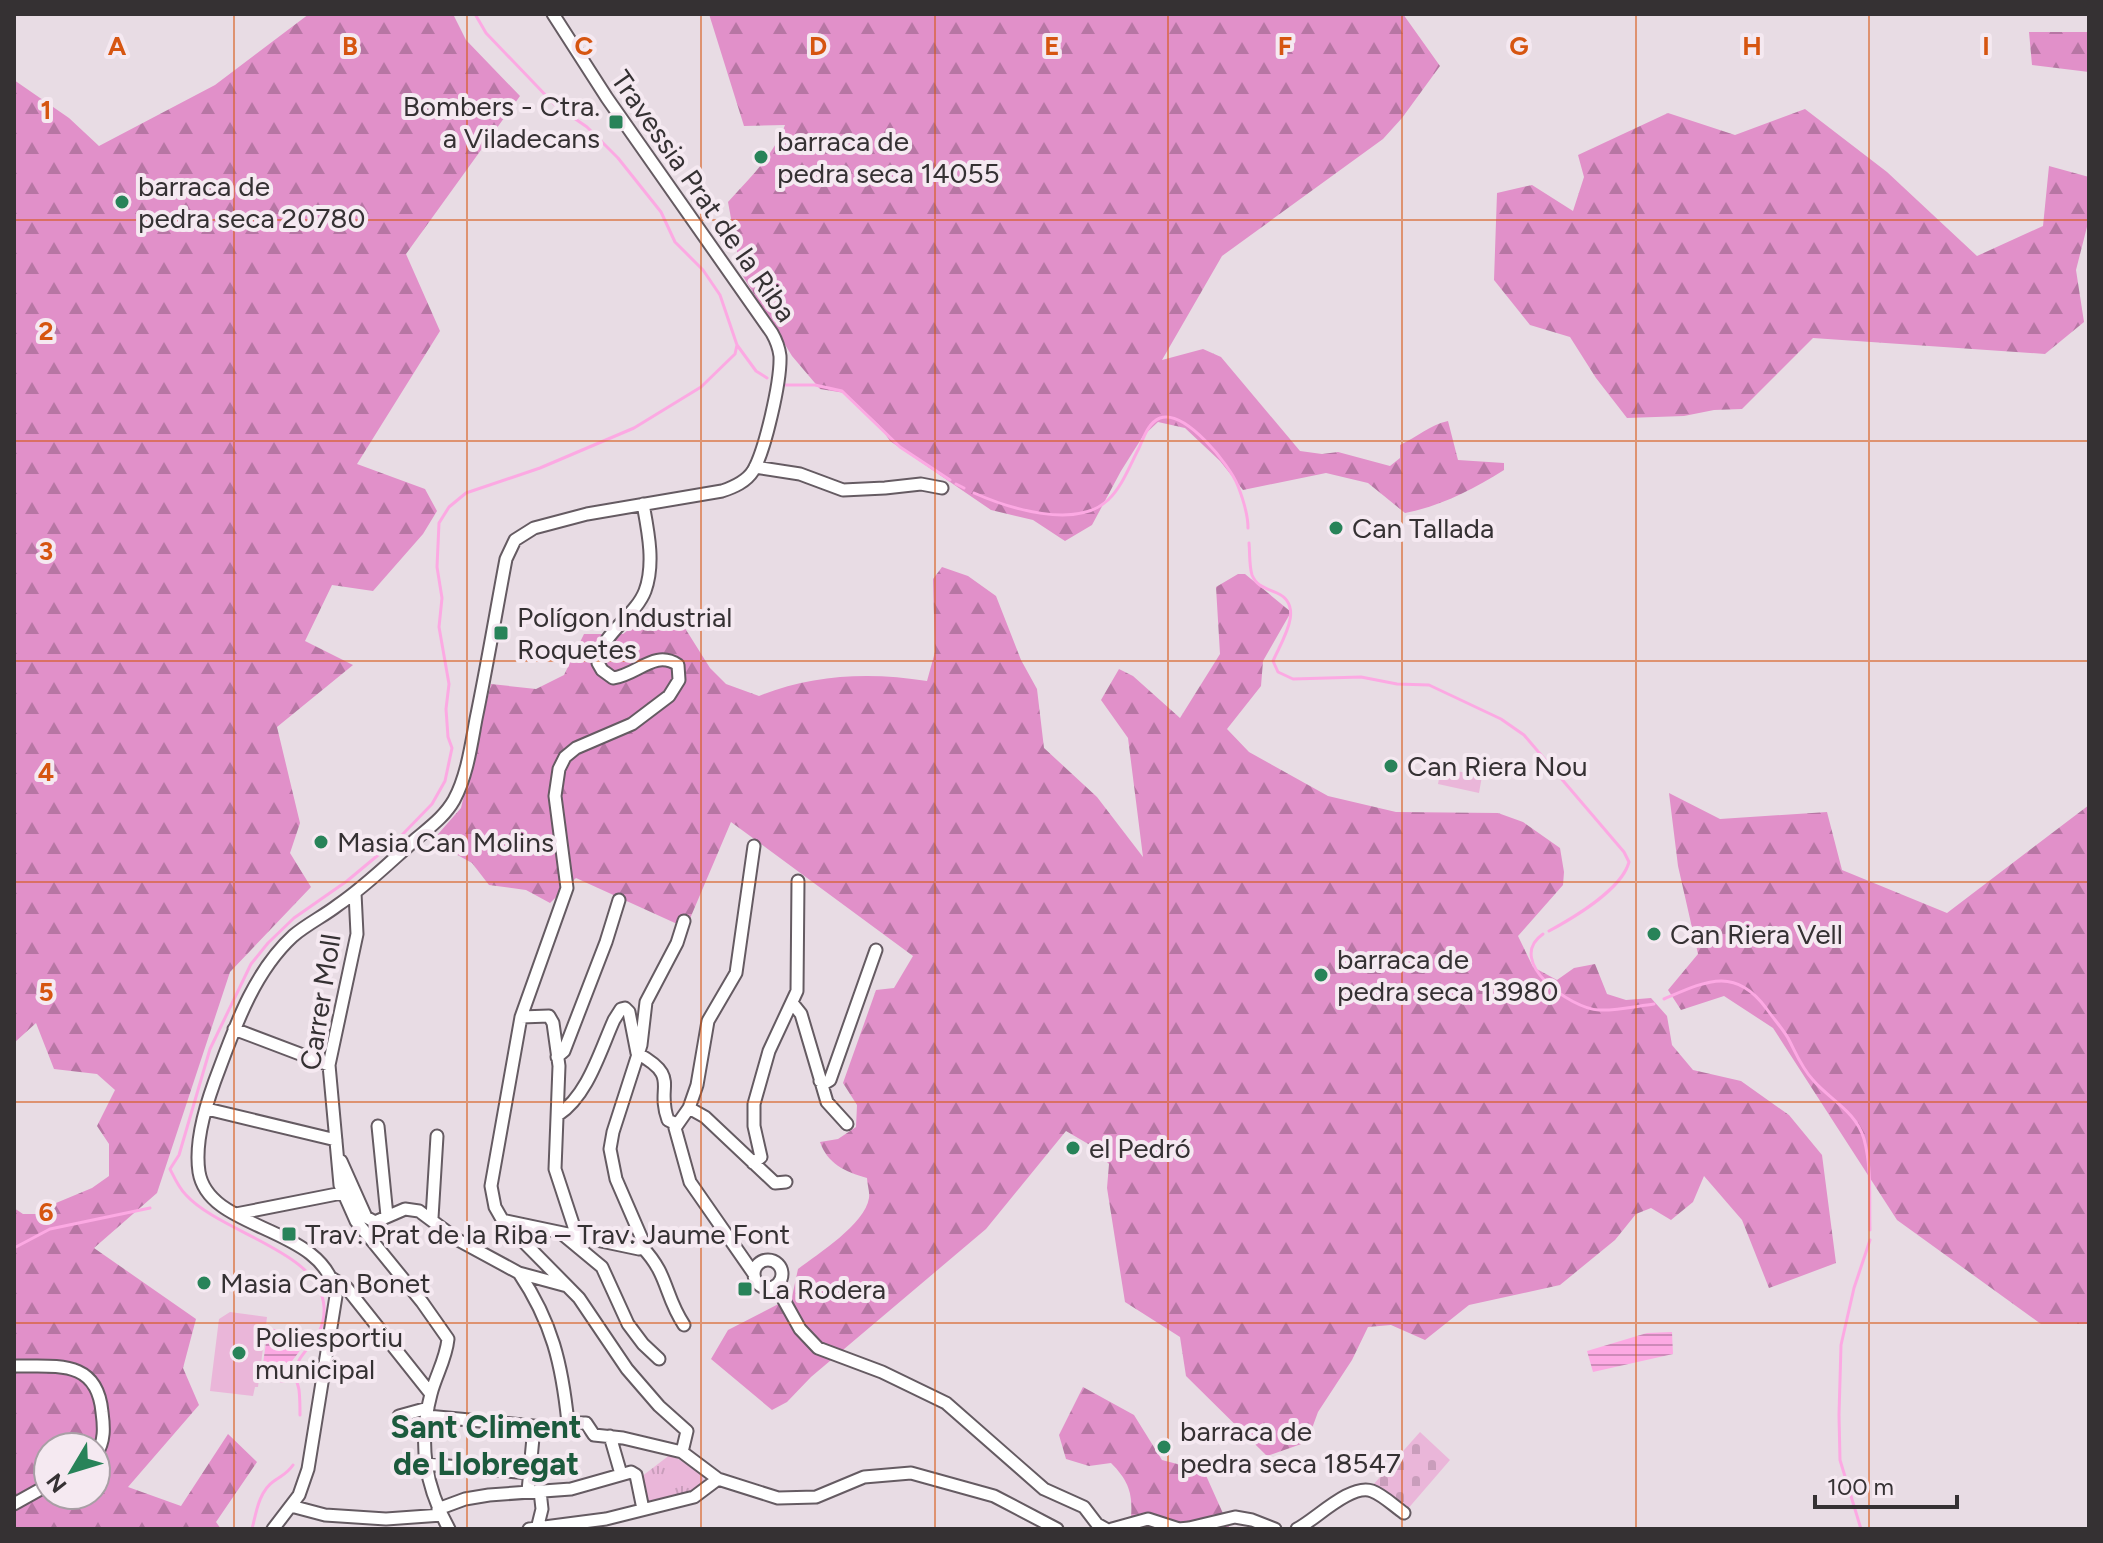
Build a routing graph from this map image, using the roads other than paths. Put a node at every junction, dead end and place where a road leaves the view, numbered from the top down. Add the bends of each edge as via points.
1 (553, 14) edge
2 (755, 467) junction
3 (942, 488) dead end
4 (643, 504) junction
5 (754, 846) dead end
6 (798, 881) dead end
7 (355, 893) junction
8 (619, 900) dead end
9 (684, 921) dead end
10 (876, 950) dead end
11 (793, 1004) junction
12 (521, 1017) junction
13 (234, 1029) junction
14 (637, 1053) junction
15 (557, 1057) junction
16 (329, 1065) junction
17 (820, 1081) junction
18 (689, 1108) junction
19 (207, 1109) junction
20 (558, 1115) junction
21 (676, 1124) junction
22 (847, 1124) dead end
23 (378, 1126) dead end
24 (437, 1136) dead end
25 (336, 1140) junction
26 (338, 1154) junction
27 (753, 1163) junction
28 (786, 1182) dead end
29 (342, 1193) junction
30 (236, 1214) junction
31 (387, 1216) junction
32 (432, 1218) junction
33 (503, 1221) junction
34 (529, 1226) junction
35 (560, 1232) junction
36 (519, 1236) junction
37 (577, 1236) junction
38 (642, 1247) junction
39 (519, 1273) junction
40 (754, 1274) junction
41 (330, 1277) junction
42 (568, 1286) junction
43 (776, 1286) junction
44 (684, 1325) dead end
45 (659, 1359) dead end
46 (14, 1366) edge
47 (431, 1394) junction
48 (428, 1412) junction
49 (399, 1416) dead end
50 (568, 1423) junction
51 (534, 1427) junction
52 (103, 1431) edge
53 (610, 1436) junction
54 (682, 1452) junction
55 (425, 1464) junction
56 (530, 1473) junction
57 (621, 1474) junction
58 (718, 1479) junction
59 (534, 1491) junction
60 (32, 1494) edge
61 (14, 1504) edge
62 (291, 1506) junction
63 (643, 1509) junction
64 (440, 1512) junction
65 (1404, 1513) dead end
66 (1097, 1527) edge
67 (561, 1528) edge
68 (273, 1529) edge
69 (449, 1529) edge
70 (529, 1529) edge
71 (537, 1529) edge
72 (1057, 1529) edge
73 (1112, 1529) edge
74 (1275, 1529) edge
75 (1297, 1529) edge

1 - 2 street, Travessia Prat de la Riba via 778,346 780,362
2 - 3 street via 800,474 843,490 921,484
2 - 4 street via 728,489
4 - 7 street via 548,524 515,540 506,559 464,776 451,806
4 - 12 street via 649,539 645,592 604,646 598,663 613,678 663,659 676,662 680,673 669,696 648,713 583,744 559,769 555,796 566,893
5 - 18 street via 738,963 708,1021
6 - 11 street via 798,980
7 - 13 street via 279,951
7 - 16 street, Carrer Moll via 357,934
8 - 15 street via 564,1051
9 - 14 street via 646,1002
10 - 17 street via 830,1080
11 - 17 street via 801,1014
11 - 27 street via 772,1044 754,1104 761,1157
12 - 15 street via 552,1018
12 - 33 street via 491,1173 494,1202
13 - 16 street
13 - 19 street
14 - 20 street via 629,1012 621,1009 587,1080
14 - 21 street via 662,1072 666,1114
14 - 38 street via 610,1158
15 - 20 street
16 - 25 street, Carrer Moll
17 - 22 street via 829,1107
18 - 21 street
18 - 27 street
19 - 25 street
19 - 30 street via 200,1177 209,1195
20 - 37 street via 555,1169
21 - 40 street via 694,1188
23 - 31 street
24 - 32 street
25 - 26 street, Carrer Moll
26 - 29 street, Carrer Moll
26 - 31 street via 366,1217 375,1222
27 - 28 street via 775,1183
29 - 30 street
29 - 47 street, Carrer Moll via 361,1228 448,1339
30 - 41 street via 303,1249
31 - 32 street via 409,1209
32 - 39 street via 458,1240
33 - 34 street
33 - 36 street
34 - 35 street
34 - 36 street
35 - 37 street
35 - 45 street via 602,1267 628,1324
36 - 42 street
37 - 38 street
38 - 44 street via 662,1272 671,1305
39 - 42 street
39 - 50 street via 539,1303 554,1341
40 - 43 street via 760,1285
40 - 43 street via 761,1262 774,1261 782,1271
41 - 47 street via 346,1287
41 - 62 street via 336,1303 308,1469
42 - 54 street via 627,1369 687,1431
43 - 66 street via 813,1345 946,1403 1044,1489 1084,1507
46 - 52 street via 68,1368 90,1378 98,1390
47 - 48 street, Carrer Moll
48 - 49 street
48 - 51 street
48 - 55 street, Carrer Moll
50 - 51 street
50 - 53 street via 586,1423 594,1435
51 - 56 street
53 - 54 street
53 - 57 street
54 - 58 street
55 - 56 street
55 - 64 street, Carrer Moll
56 - 59 street
57 - 59 street via 571,1489
57 - 63 street via 636,1475
58 - 63 street via 694,1497
58 - 72 street via 778,1498 803,1499 864,1477 911,1473 994,1496
59 - 64 street via 477,1497
59 - 71 street via 542,1509
60 - 61 street
62 - 64 street via 325,1515 386,1519
62 - 68 street
63 - 67 street
64 - 69 street, Carrer Moll
65 - 75 street via 1364,1489 1334,1502
67 - 71 street
70 - 71 street
73 - 74 street via 1148,1519 1179,1529 1235,1517

